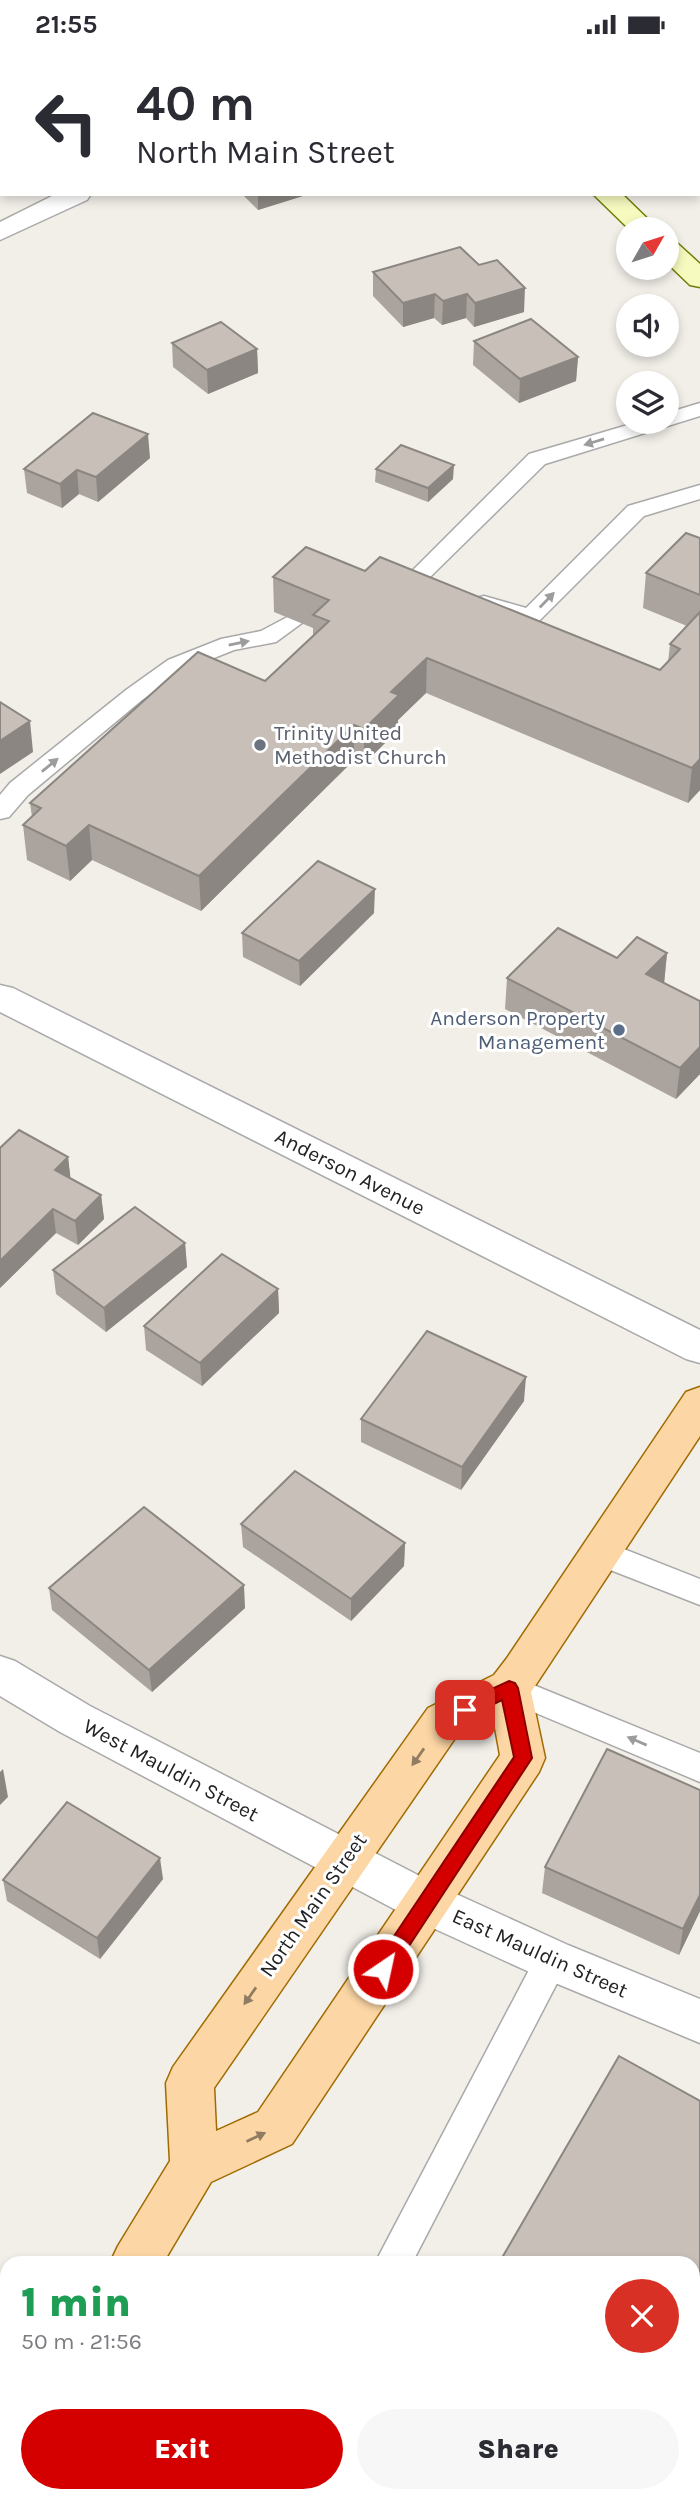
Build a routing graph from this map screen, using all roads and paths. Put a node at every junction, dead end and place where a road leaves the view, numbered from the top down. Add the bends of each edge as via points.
1 (74, 196) edge
2 (608, 196) edge
3 (632, 217) edge
4 (0, 232) edge
5 (679, 260) edge
6 (700, 279) edge
7 (700, 409) edge
8 (679, 416) edge
9 (620, 434) edge
10 (700, 492) edge
11 (392, 570) edge
12 (416, 578) junction
13 (438, 586) edge
14 (459, 593) edge
15 (295, 620) edge
16 (0, 811) edge
17 (0, 997) edge
18 (700, 1348) edge
19 (700, 1403) edge
20 (601, 1553) junction
21 (700, 1592) edge
22 (0, 1674) edge
23 (509, 1688) junction
24 (700, 1768) edge
25 (345, 1859) junction
26 (428, 1903) junction
27 (552, 1960) junction
28 (697, 2014) edge
29 (194, 2166) junction
30 (139, 2256) edge
31 (397, 2256) edge

1 - 4 street
2 - 3 main road
5 - 6 main road
7 - 8 lane
9 -> 12 lane via 537,459
14 -> 10 lane via 531,616 636,512
11 - 12 lane
12 - 13 lane
16 -> 15 lane via 19,789 176,665 229,645 268,637
17 - 18 street, Anderson Avenue
19 - 20 main road, North Main Street
20 - 21 lane
20 - 23 main road, North Main Street
22 - 25 street, West Mauldin Street via 258,1817
24 -> 23 lane
23 -> 25 main road, North Main Street via 443,1721
23 - 26 main road via 523,1758
25 - 26 street, East Mauldin Street
25 -> 29 main road, North Main Street via 190,2083
26 - 27 street, East Mauldin Street
29 -> 26 main road via 275,2128
27 - 28 street, East Mauldin Street
27 - 31 lane
29 - 30 main road

